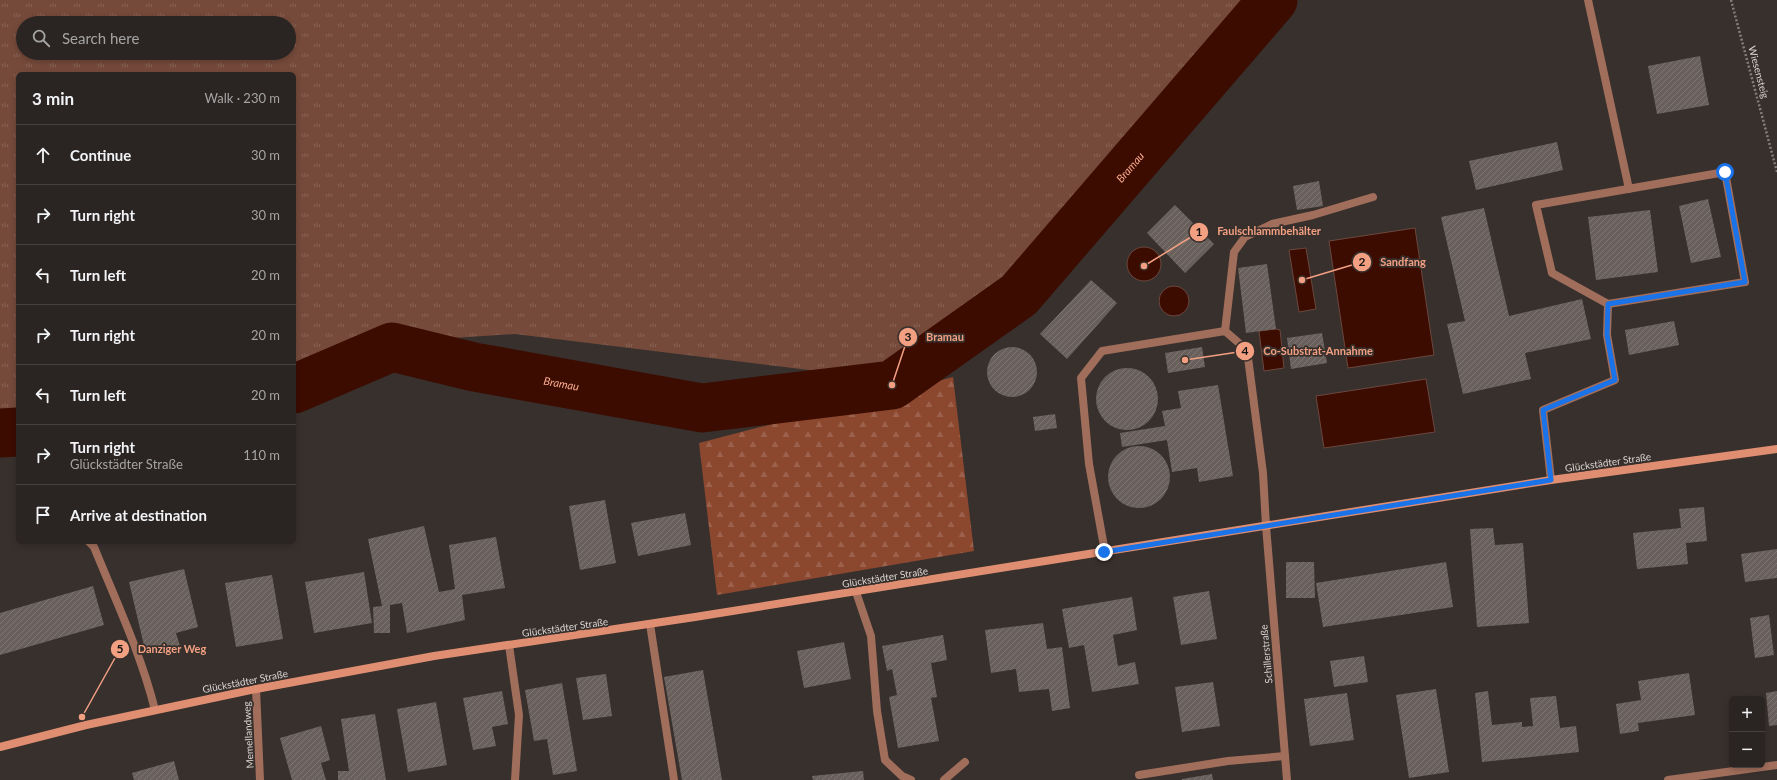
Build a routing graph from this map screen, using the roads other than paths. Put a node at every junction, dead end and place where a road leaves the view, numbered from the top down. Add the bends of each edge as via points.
1 (1588, 0) edge
2 (1630, 189) junction
3 (1373, 197) dead end
4 (1608, 304) junction
5 (1225, 331) junction
6 (1777, 449) edge
7 (1551, 480) junction
8 (1266, 526) junction
9 (91, 544) edge
10 (1104, 552) junction
11 (856, 592) junction
12 (650, 624) junction
13 (509, 645) junction
14 (256, 689) junction
15 (156, 710) junction
16 (0, 747) edge
17 (1285, 756) junction
18 (965, 762) dead end
19 (1777, 765) edge
20 (1139, 775) dead end
21 (260, 780) edge
22 (515, 780) edge
23 (674, 780) edge
24 (911, 780) edge
25 (944, 780) edge
26 (1287, 780) edge
27 (1668, 780) edge

1 - 2 street
2 - 4 street via 1536,205 1552,273
2 - 4 street via 1725,172 1745,282
3 - 5 street via 1272,224 1245,237 1234,252
4 - 7 street via 1607,335 1615,380 1543,410
5 - 8 street, Schillerstraße via 1247,350 1263,472
5 - 10 street via 1102,351 1081,378 1088,464
6 - 7 street, Glückstädter Straße
7 - 8 street, Glückstädter Straße
8 - 10 street, Glückstädter Straße
8 - 17 street, Schillerstraße
9 - 15 street via 149,683
10 - 11 street, Glückstädter Straße
11 - 12 street, Glückstädter Straße
11 - 24 street via 870,636 884,760 902,776
12 - 13 street, Glückstädter Straße
12 - 23 street
13 - 14 street, Glückstädter Straße via 434,656
13 - 22 street via 518,714
14 - 15 street, Glückstädter Straße
14 - 21 street, Memellandweg
15 - 16 street, Glückstädter Straße
17 - 20 street via 1228,761
17 - 26 street, Schillerstraße
18 - 25 street
19 - 27 street

